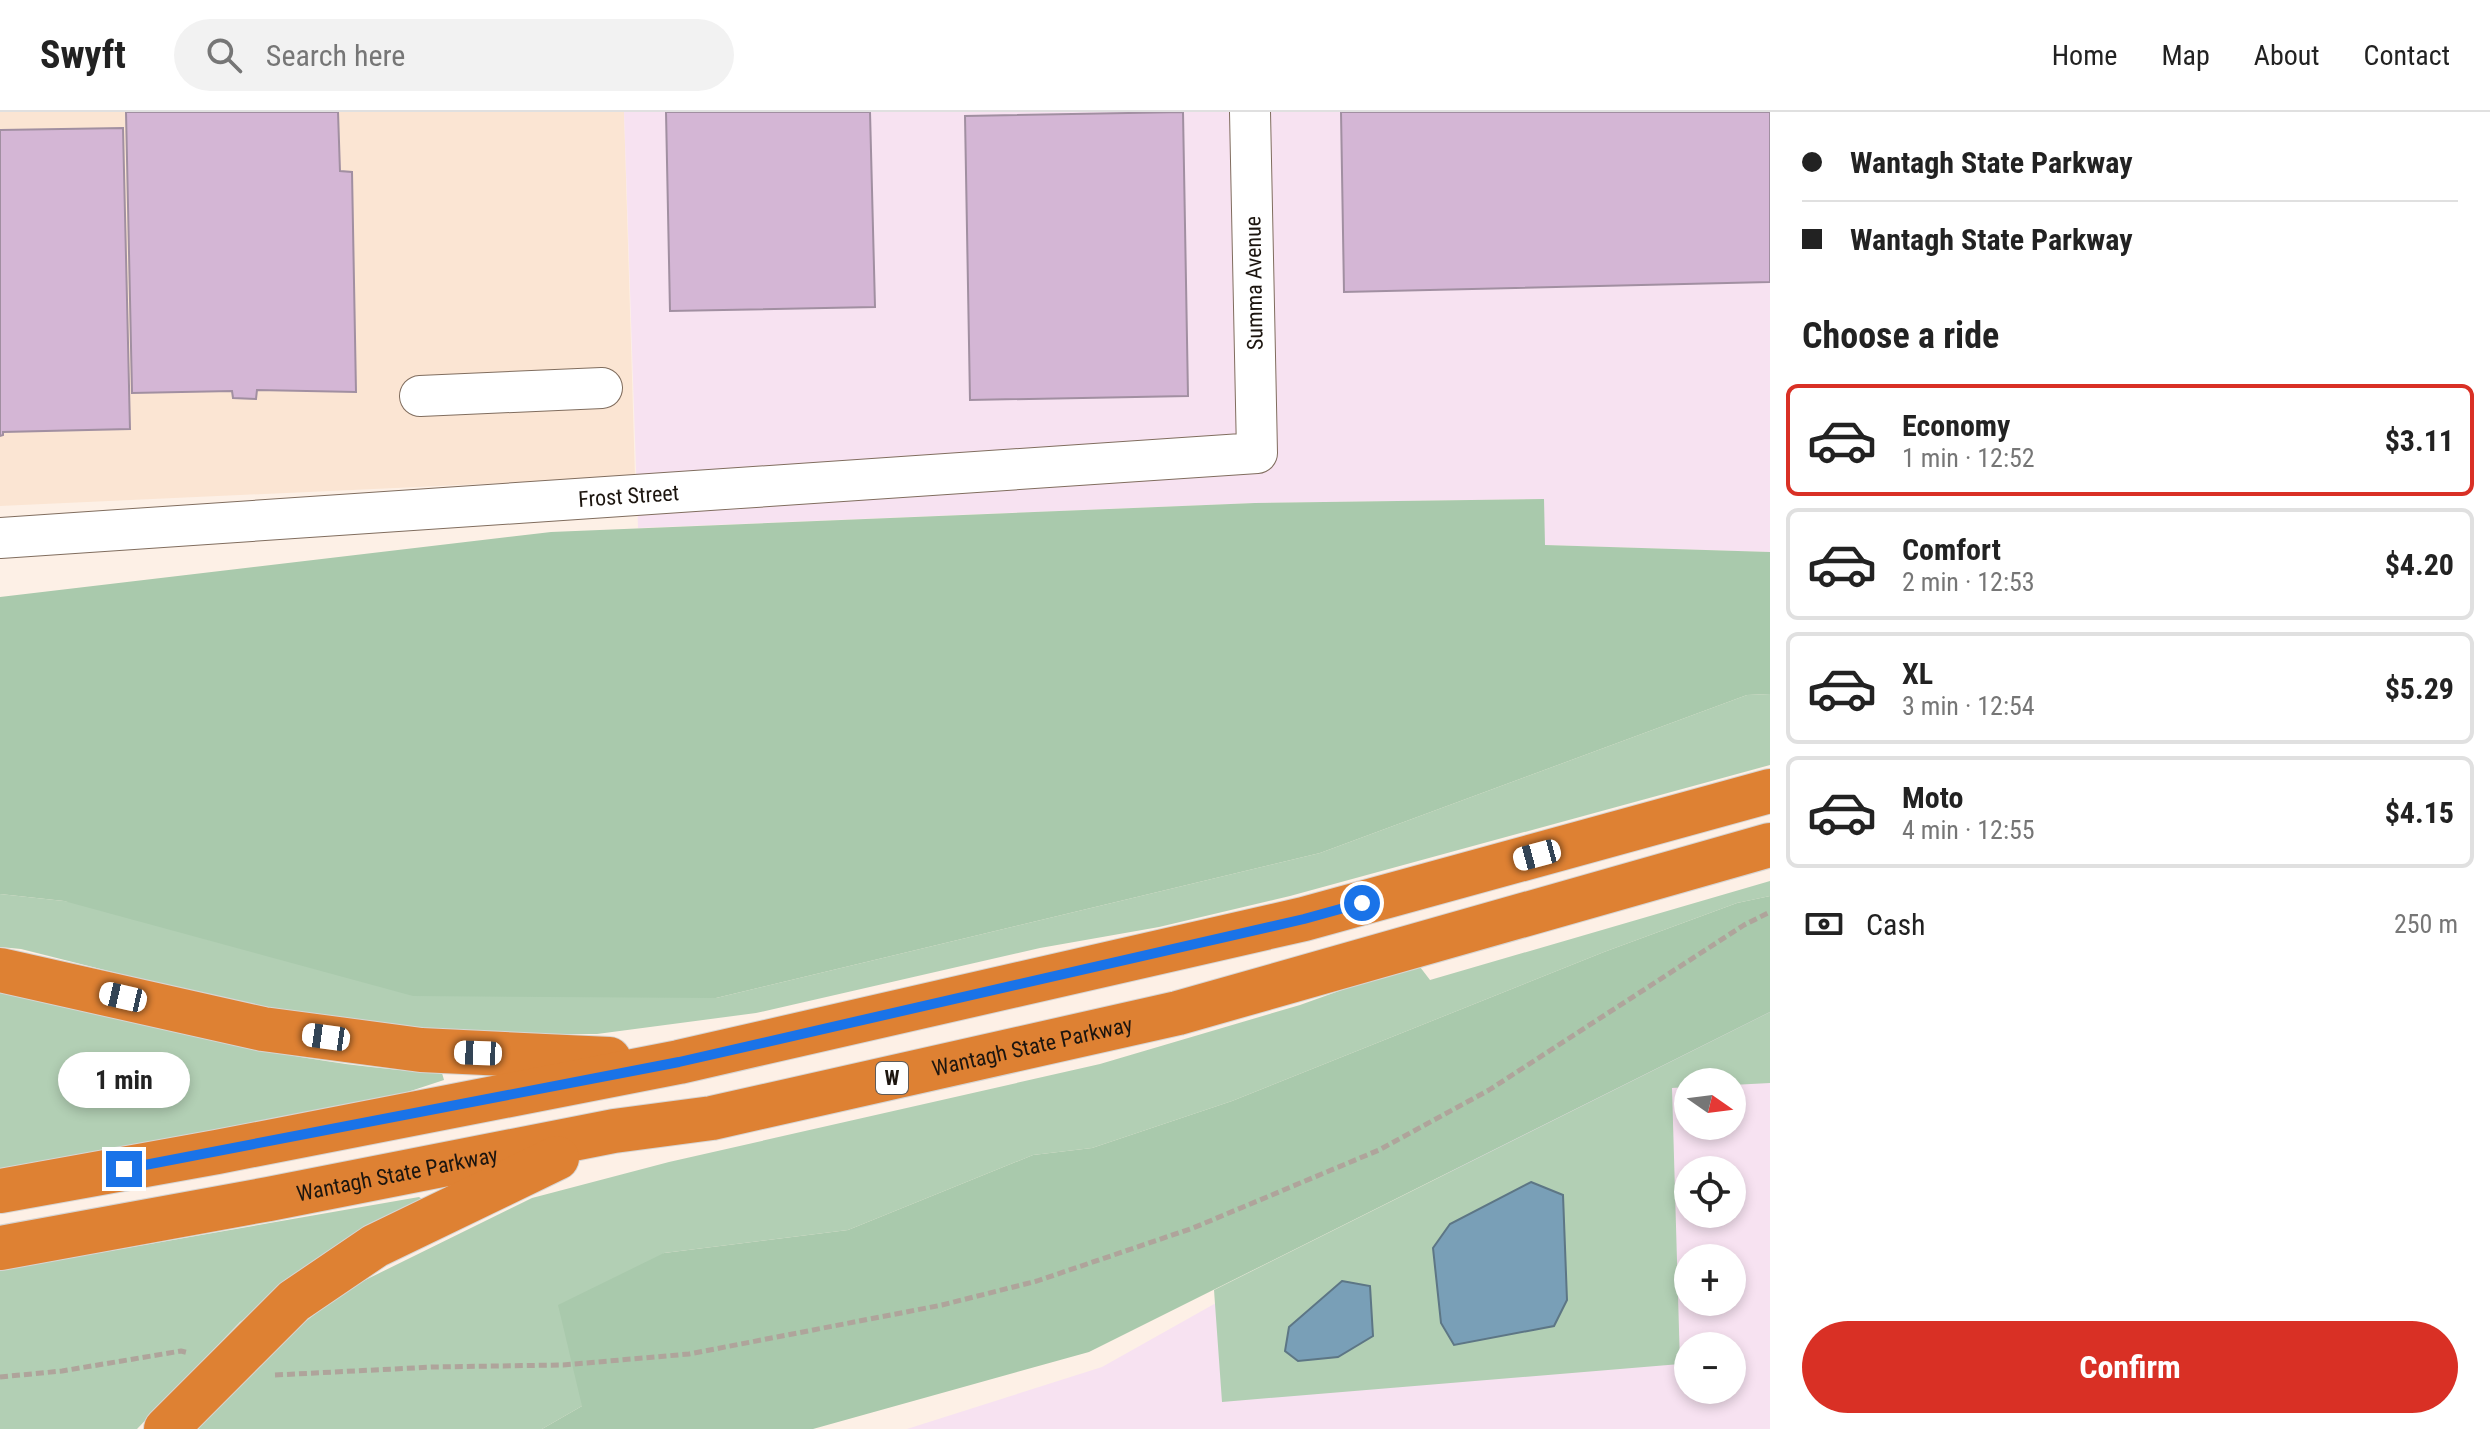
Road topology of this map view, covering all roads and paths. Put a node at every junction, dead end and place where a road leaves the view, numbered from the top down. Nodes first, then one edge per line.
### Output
1 (1250, 112) edge
2 (602, 388) dead end
3 (420, 396) dead end
4 (1257, 453) joint
5 (0, 538) edge
6 (1770, 791) edge
7 (1770, 845) edge
8 (1770, 912) edge
9 (0, 970) edge
10 (679, 1062) junction
11 (614, 1131) junction
12 (0, 1191) edge
13 (0, 1248) edge
14 (194, 1354) dead end
15 (269, 1375) dead end
16 (0, 1377) edge
17 (166, 1429) edge

1 - 4 street, Summa Avenue
2 - 3 street
4 - 5 street, Frost Street
6 - 10 highway
7 - 11 highway, Wantagh State Parkway / W
8 - 15 path
9 - 10 highway
10 - 12 highway
11 - 13 highway, Wantagh State Parkway / W
11 - 17 highway
14 - 16 path

